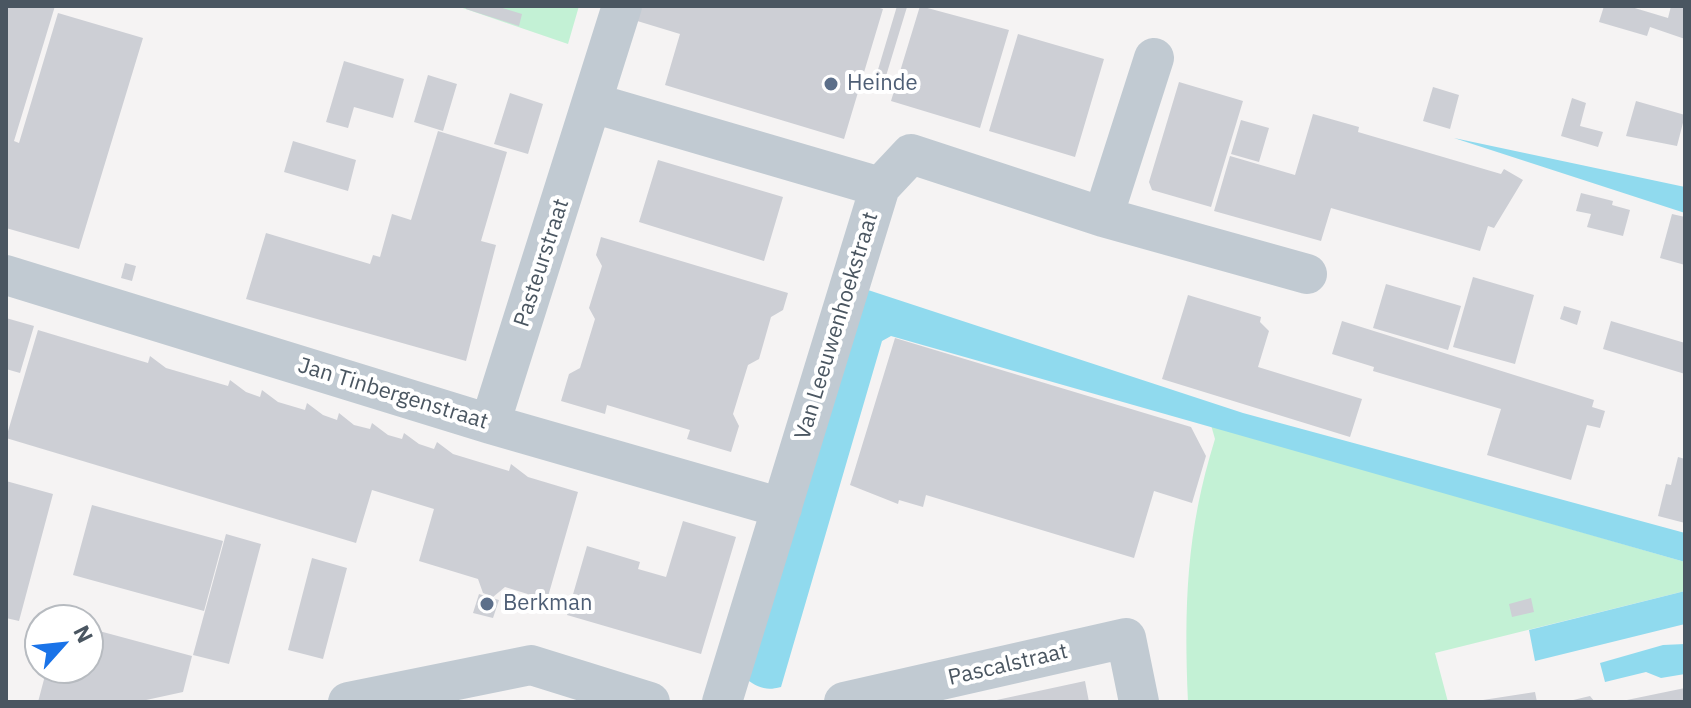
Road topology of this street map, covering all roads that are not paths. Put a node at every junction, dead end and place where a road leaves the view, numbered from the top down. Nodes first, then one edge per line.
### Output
1 (622, 6) edge
2 (1154, 58) dead end
3 (593, 103) junction
4 (880, 187) junction
5 (1103, 217) junction
6 (1307, 274) dead end
7 (6, 275) edge
8 (490, 424) junction
9 (782, 508) junction
10 (348, 702) edge
11 (650, 702) edge
12 (722, 702) edge
13 (844, 702) edge
14 (1139, 702) edge

1 - 3 street, Pasteurstraat
2 - 5 street
3 - 4 street
3 - 8 street, Pasteurstraat
4 - 5 street, Van Leeuwenhoekstraat
4 - 9 street, Van Leeuwenhoekstraat
5 - 6 street, Van Leeuwenhoekstraat
7 - 8 street, Jan Tinbergenstraat
8 - 9 street, Jan Tinbergenstraat
9 - 12 street, Van Leeuwenhoekstraat
10 - 11 street
13 - 14 street, Pascalstraat

